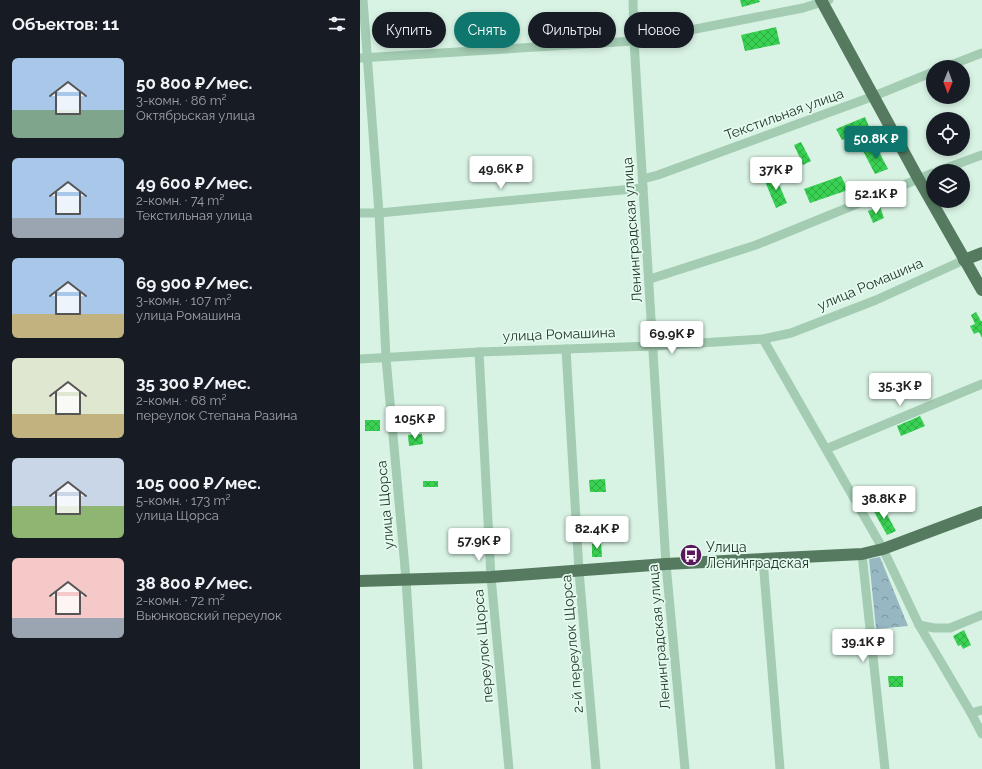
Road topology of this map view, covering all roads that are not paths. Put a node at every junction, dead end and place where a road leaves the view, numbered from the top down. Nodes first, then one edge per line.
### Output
1 (363, 0) edge
2 (633, 0) edge
3 (824, 1) edge
4 (633, 12) edge
5 (694, 29) edge
6 (624, 42) edge
7 (634, 48) edge
8 (982, 53) edge
9 (363, 58) edge
10 (964, 60) edge
11 (926, 75) edge
12 (874, 96) junction
13 (982, 155) edge
14 (957, 164) edge
15 (926, 175) edge
16 (918, 178) junction
17 (643, 183) junction
18 (379, 212) junction
19 (360, 213) edge
20 (982, 253) edge
21 (964, 260) junction
22 (650, 279) junction
23 (982, 290) edge
24 (763, 338) junction
25 (653, 346) junction
26 (566, 349) junction
27 (479, 352) junction
28 (386, 358) junction
29 (360, 359) edge
30 (982, 384) edge
31 (826, 449) junction
32 (982, 512) edge
33 (883, 549) junction
34 (862, 554) junction
35 (763, 560) junction
36 (666, 564) junction
37 (579, 571) junction
38 (491, 577) junction
39 (406, 579) junction
40 (360, 581) edge
41 (982, 615) edge
42 (919, 625) junction
43 (982, 710) edge
44 (971, 713) junction
45 (982, 734) edge
46 (418, 769) edge
47 (509, 769) edge
48 (596, 769) edge
49 (685, 769) edge
50 (780, 769) edge
51 (885, 769) edge

1 - 9 street, улица Щорса
2 - 4 street, Ленинградская улица
3 - 5 street
3 - 12 main road
6 - 9 street
7 - 17 street, Ленинградская улица
8 - 10 street
9 - 18 street, улица Щорса
11 - 12 street, Текстильная улица
12 - 16 main road
12 - 17 street, Текстильная улица
13 - 14 street
15 - 16 street
16 - 21 main road
16 - 22 street
17 - 18 street, Текстильная улица
17 - 22 street, Ленинградская улица
18 - 19 street, Текстильная улица
18 - 28 street, улица Щорса
20 - 21 main road, улица Ромашина
21 - 23 main road
21 - 24 street, улица Ромашина
22 - 25 street, Ленинградская улица
24 - 25 street, улица Ромашина
24 - 31 street
25 - 26 street, улица Ромашина
25 - 36 street, Ленинградская улица
26 - 27 street, улица Ромашина
26 - 37 street, 2-й переулок Щорса
27 - 28 street, улица Ромашина
27 - 38 street, переулок Щорса
28 - 29 street, улица Ромашина
28 - 39 street, улица Щорса
30 - 31 street
31 - 33 street
32 - 33 main road
33 - 34 main road
33 - 42 street
34 - 35 main road
34 - 51 street
35 - 36 main road
35 - 50 street
36 - 37 main road
36 - 49 street, Ленинградская улица
37 - 38 main road
37 - 48 street, 2-й переулок Щорса
38 - 39 main road
38 - 47 street, переулок Щорса
39 - 40 main road
39 - 46 street, улица Щорса
41 - 42 street
42 - 44 street
43 - 44 street
44 - 45 street

